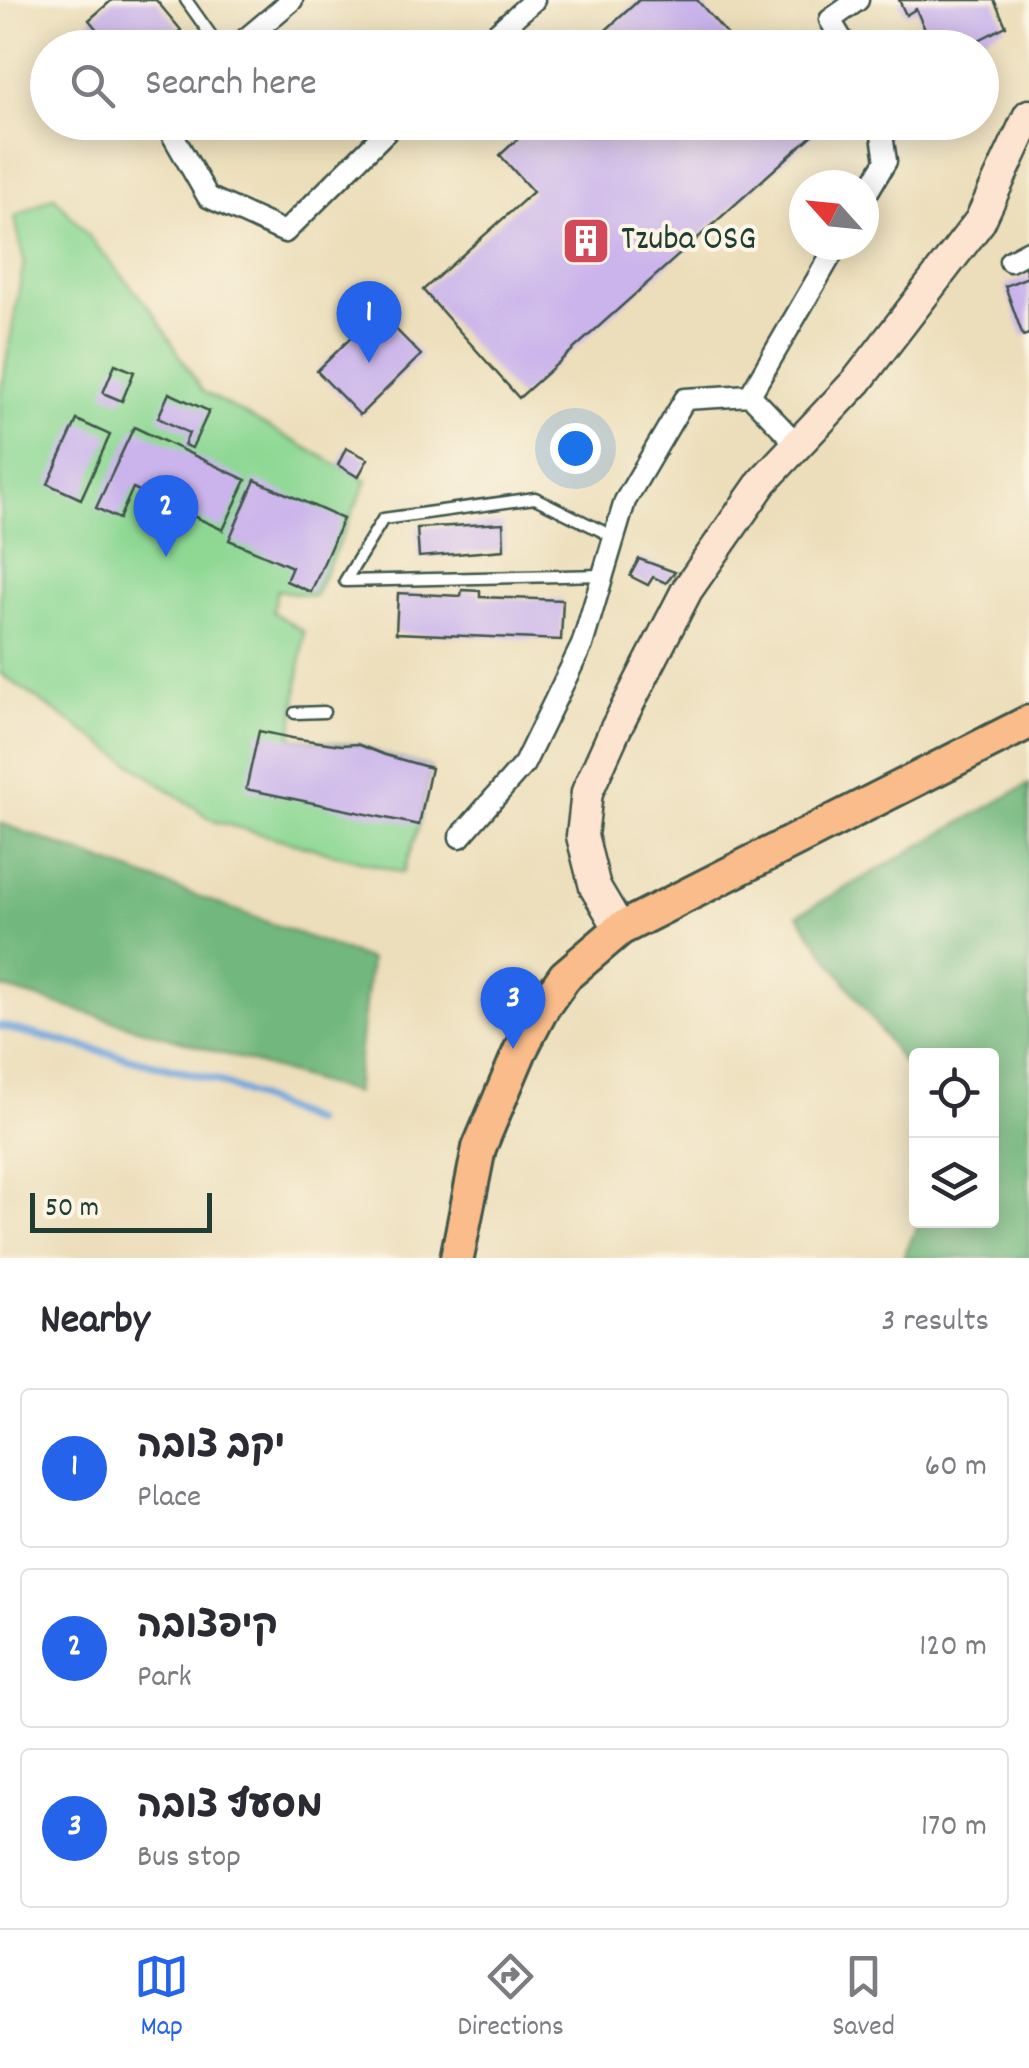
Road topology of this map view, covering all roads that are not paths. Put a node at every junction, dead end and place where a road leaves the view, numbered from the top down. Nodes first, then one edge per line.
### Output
1 (186, 0) edge
2 (292, 0) edge
3 (534, 0) edge
4 (858, 0) edge
5 (207, 30) edge
6 (256, 30) edge
7 (500, 30) edge
8 (836, 30) edge
9 (1029, 115) edge
10 (175, 140) edge
11 (378, 140) edge
12 (883, 140) edge
13 (879, 173) edge
14 (828, 260) edge
15 (750, 395) junction
16 (796, 443) junction
17 (614, 537) junction
18 (604, 575) junction
19 (295, 712) dead end
20 (324, 712) dead end
21 (1029, 722) edge
22 (460, 837) dead end
23 (620, 929) junction
24 (457, 1258) edge

1 - 5 lane
2 - 6 street
3 - 7 street
4 - 8 street
9 - 16 street
10 - 11 street
12 - 13 street
14 - 15 street
15 - 16 street
15 - 17 street
16 - 23 street
17 - 18 street
17 - 18 lane
18 - 22 street
19 - 20 lane
21 - 23 main road
23 - 24 main road

